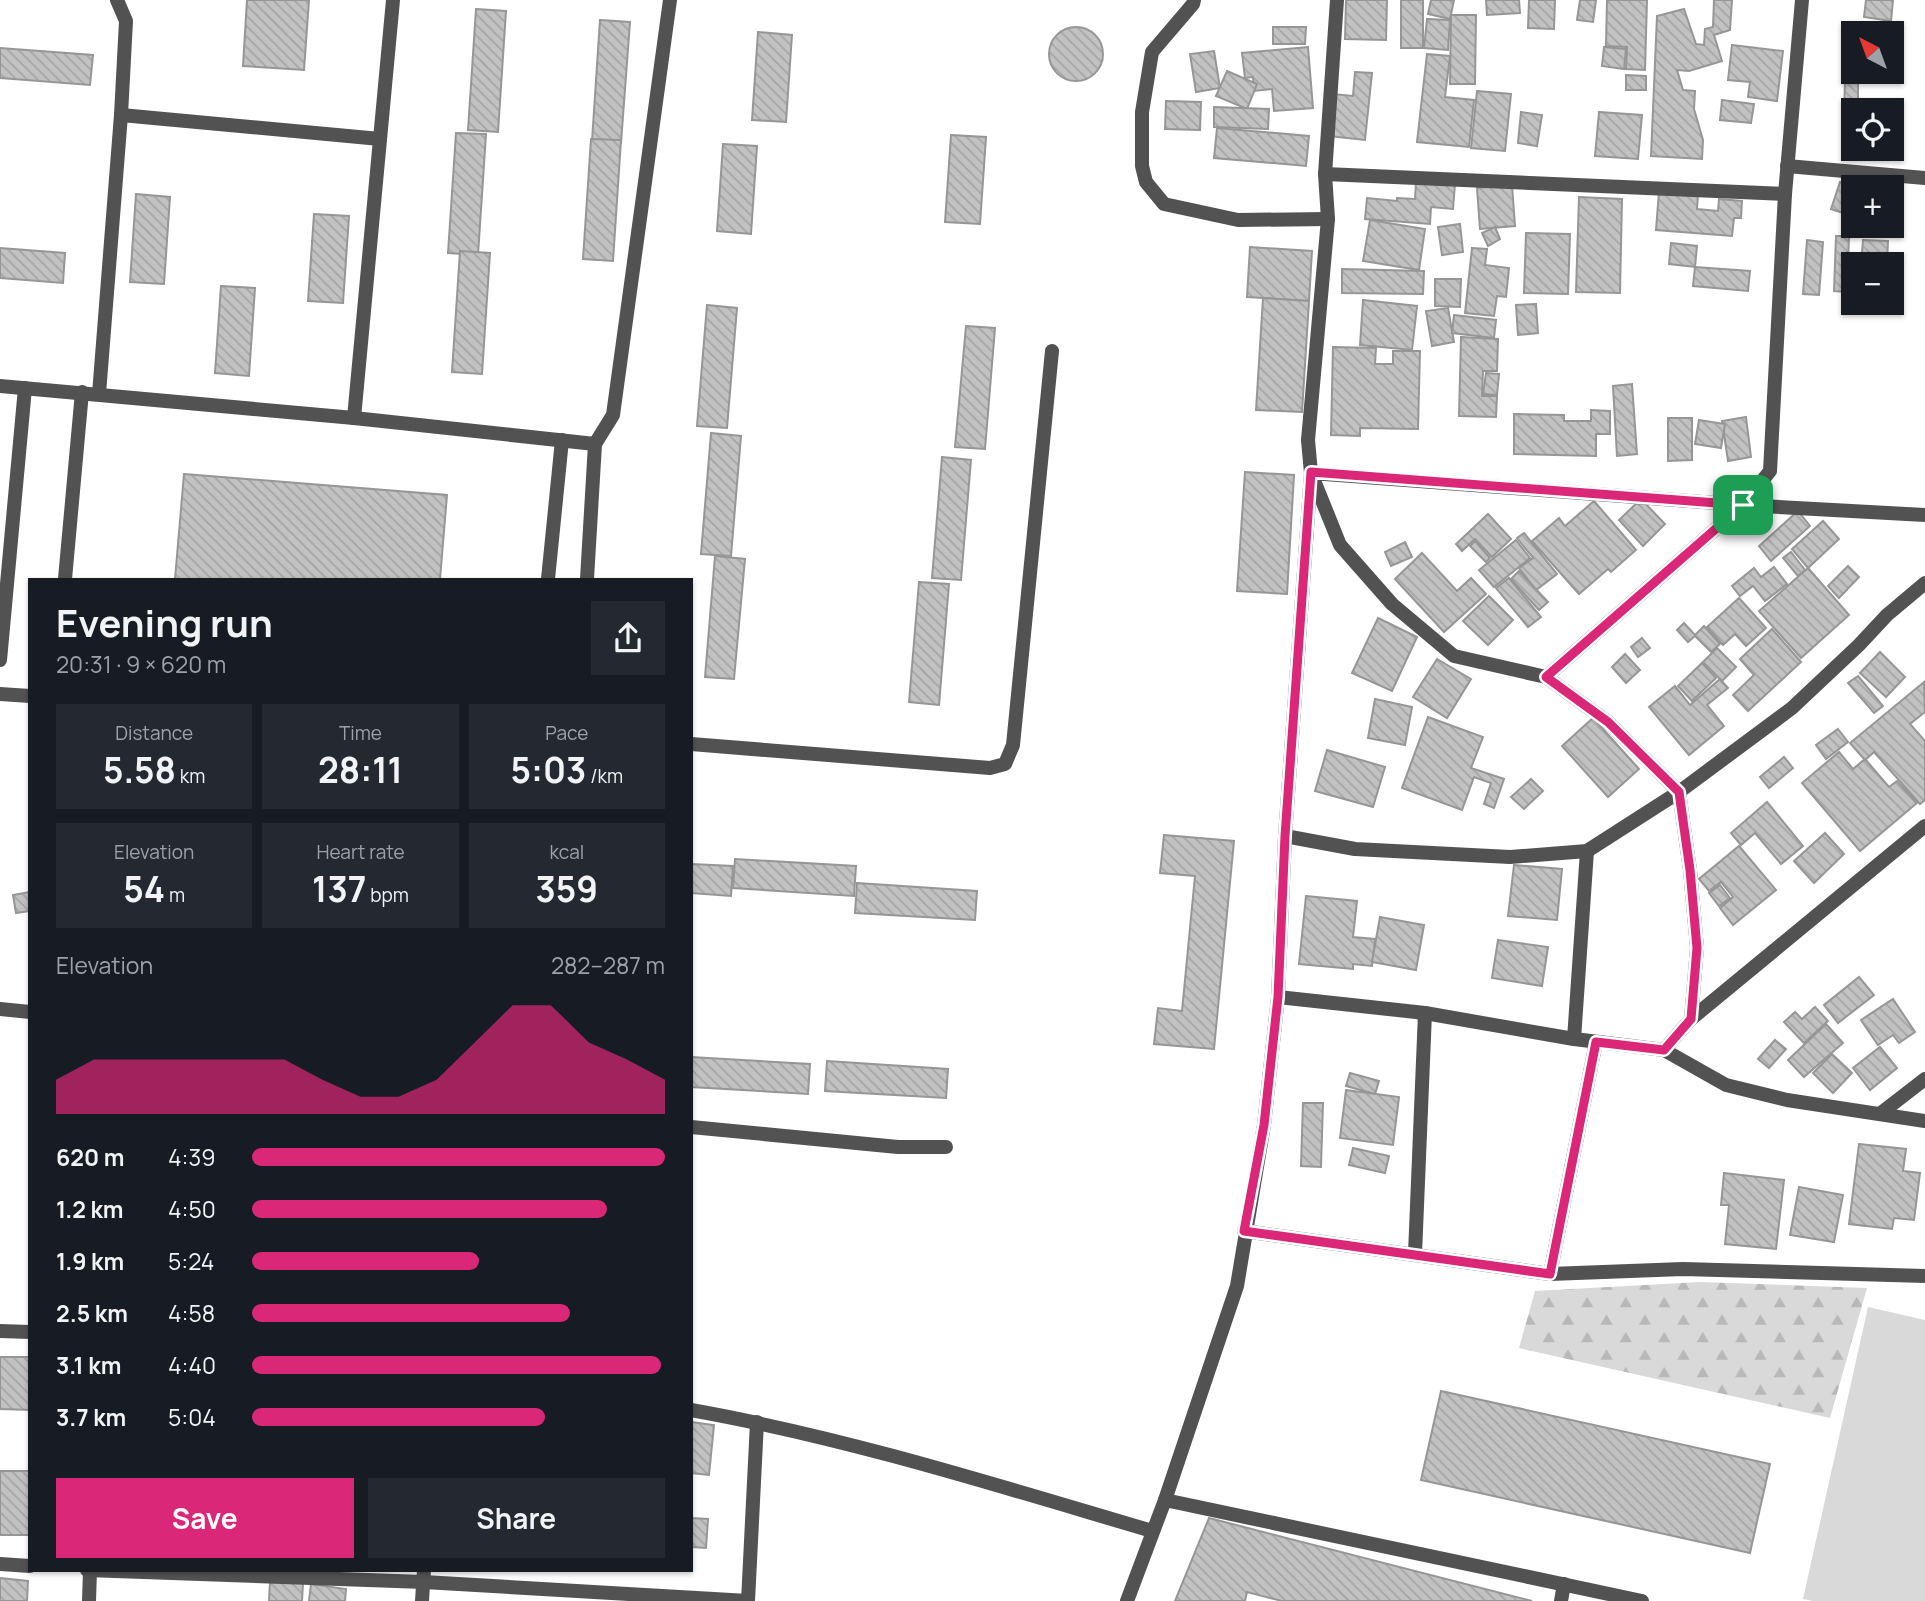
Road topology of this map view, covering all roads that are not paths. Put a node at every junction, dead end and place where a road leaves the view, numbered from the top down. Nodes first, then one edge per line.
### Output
1 (117, 0) edge
2 (393, 0) edge
3 (670, 0) edge
4 (1194, 0) edge
5 (1337, 0) edge
6 (1802, 0) edge
7 (121, 115) junction
8 (380, 139) junction
9 (1787, 166) junction
10 (1325, 174) junction
11 (1925, 178) edge
12 (1785, 194) junction
13 (1328, 219) junction
14 (1052, 351) dead end
15 (0, 386) edge
16 (25, 388) junction
17 (82, 393) junction
18 (99, 394) junction
19 (354, 418) junction
20 (562, 440) junction
21 (595, 444) junction
22 (1311, 472) junction
23 (1743, 505) junction
24 (1925, 515) edge
25 (65, 578) edge
26 (548, 578) edge
27 (587, 578) edge
28 (1925, 583) edge
29 (0, 660) edge
30 (1546, 677) junction
31 (0, 694) edge
32 (28, 696) edge
33 (693, 744) edge
34 (1679, 792) junction
35 (1925, 826) edge
36 (1285, 836) junction
37 (1587, 851) junction
38 (1278, 997) junction
39 (0, 1009) edge
40 (28, 1012) edge
41 (1425, 1013) junction
42 (1691, 1019) junction
43 (1574, 1038) junction
44 (1596, 1042) junction
45 (1664, 1050) junction
46 (1925, 1079) edge
47 (1881, 1113) junction
48 (1925, 1121) edge
49 (693, 1127) edge
50 (946, 1147) dead end
51 (1244, 1231) junction
52 (1415, 1254) junction
53 (1550, 1274) junction
54 (1925, 1276) edge
55 (0, 1331) edge
56 (28, 1332) edge
57 (693, 1410) edge
58 (757, 1422) junction
59 (1165, 1500) junction
60 (1152, 1531) junction
61 (0, 1564) edge
62 (28, 1566) edge
63 (89, 1572) edge
64 (201, 1572) edge
65 (424, 1576) edge
66 (1564, 1584) junction
67 (89, 1601) edge
68 (422, 1601) edge
69 (748, 1601) edge
70 (1127, 1601) edge
71 (1560, 1601) edge
72 (1643, 1601) edge

1 - 7 street
2 - 8 street
3 - 21 street
4 - 13 street
5 - 10 street
6 - 9 street
7 - 8 street
7 - 18 street
8 - 19 street
9 - 11 street
9 - 12 street
10 - 12 street
10 - 13 street
12 - 23 street
13 - 22 street
14 - 33 street
15 - 16 street
16 - 17 street
16 - 29 street
17 - 18 street
17 - 25 street
18 - 19 street
19 - 20 street
20 - 21 street
20 - 26 street
21 - 27 street
22 - 23 street
22 - 30 street
22 - 36 street
23 - 24 street
23 - 30 street
28 - 34 street
30 - 34 street
31 - 32 street
34 - 37 street
34 - 42 street
35 - 42 street
36 - 37 street
36 - 38 street
37 - 43 street
38 - 41 street
38 - 51 street
39 - 40 street
41 - 43 street
41 - 52 street
42 - 45 street
43 - 44 street
44 - 45 street
44 - 53 street
45 - 47 street
46 - 47 street
47 - 48 street
49 - 50 street
51 - 52 street
51 - 59 street
52 - 53 street
53 - 54 street
55 - 56 street
57 - 58 street
58 - 60 street
58 - 69 street
59 - 60 street
59 - 66 street
60 - 70 street
61 - 62 street
63 - 67 street
64 - 65 street
65 - 68 street
65 - 69 street
66 - 71 street
66 - 72 street

